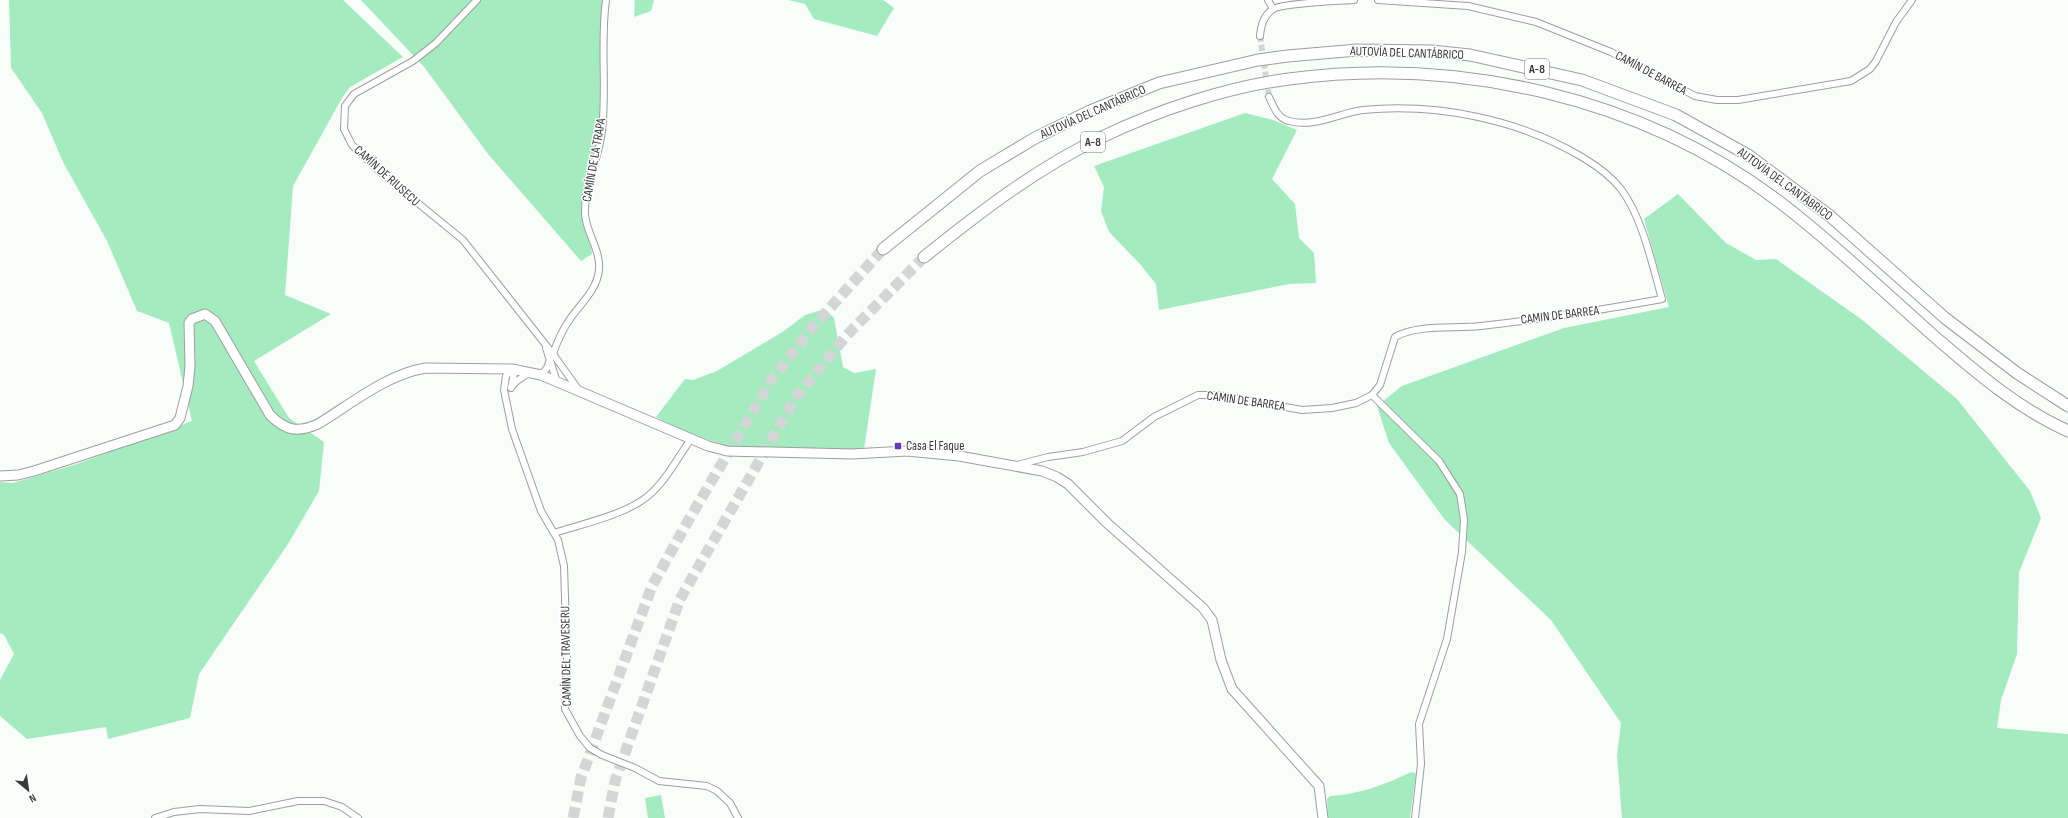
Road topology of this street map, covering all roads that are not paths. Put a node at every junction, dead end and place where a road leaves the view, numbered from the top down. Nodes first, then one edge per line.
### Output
1 (477, 0) edge
2 (606, 0) edge
3 (1268, 0) edge
4 (1354, 0) edge
5 (1378, 0) edge
6 (1912, 0) edge
7 (1273, 9) junction
8 (1260, 36) tunnel mouth
9 (1269, 97) tunnel mouth
10 (883, 249) tunnel mouth
11 (924, 257) tunnel mouth
12 (551, 357) junction
13 (560, 365) junction
14 (512, 369) junction
15 (531, 372) junction
16 (540, 375) junction
17 (557, 382) junction
18 (511, 388) junction
19 (580, 392) junction
20 (1372, 395) junction
21 (507, 396) junction
22 (2068, 406) edge
23 (2068, 430) edge
24 (691, 439) junction
25 (1015, 466) junction
26 (0, 476) edge
27 (554, 533) junction
28 (155, 818) edge
29 (358, 818) edge
30 (738, 818) edge
31 (1323, 818) edge
32 (1415, 818) edge

1 - 12 street, CAMÍN DE RIUSECU
2 - 12 street, CAMÍN DE LA TRAPA
3 - 7 street
4 - 7 street
5 - 6 street, CAMÍN DE BARREA
7 - 8 street
9 - 20 street, CAMIN DE BARREA
10 - 22 highway, AUTOVÍA DEL CANTÁBRICO / A-8
11 - 23 highway, AUTOVÍA DEL CANTÁBRICO / A-8
12 - 13 street, CAMÍN DE RIUSECU
12 - 16 street
12 - 17 street, CAMÍN DE RIUSECU
13 - 17 street
13 - 19 street, CAMÍN DE RIUSECU
14 - 15 street
14 - 18 street
14 - 21 street, CAMÍN DEL TRAVESERU
14 - 26 street
15 - 16 street
15 - 18 street
16 - 17 street
17 - 19 street
18 - 21 street
19 - 24 street
20 - 25 street, CAMIN DE BARREA
20 - 32 street
21 - 27 street, CAMÍN DEL TRAVESERU
24 - 25 street
24 - 27 street
25 - 31 street
27 - 30 street, CAMÍN DEL TRAVESERU
28 - 29 street

